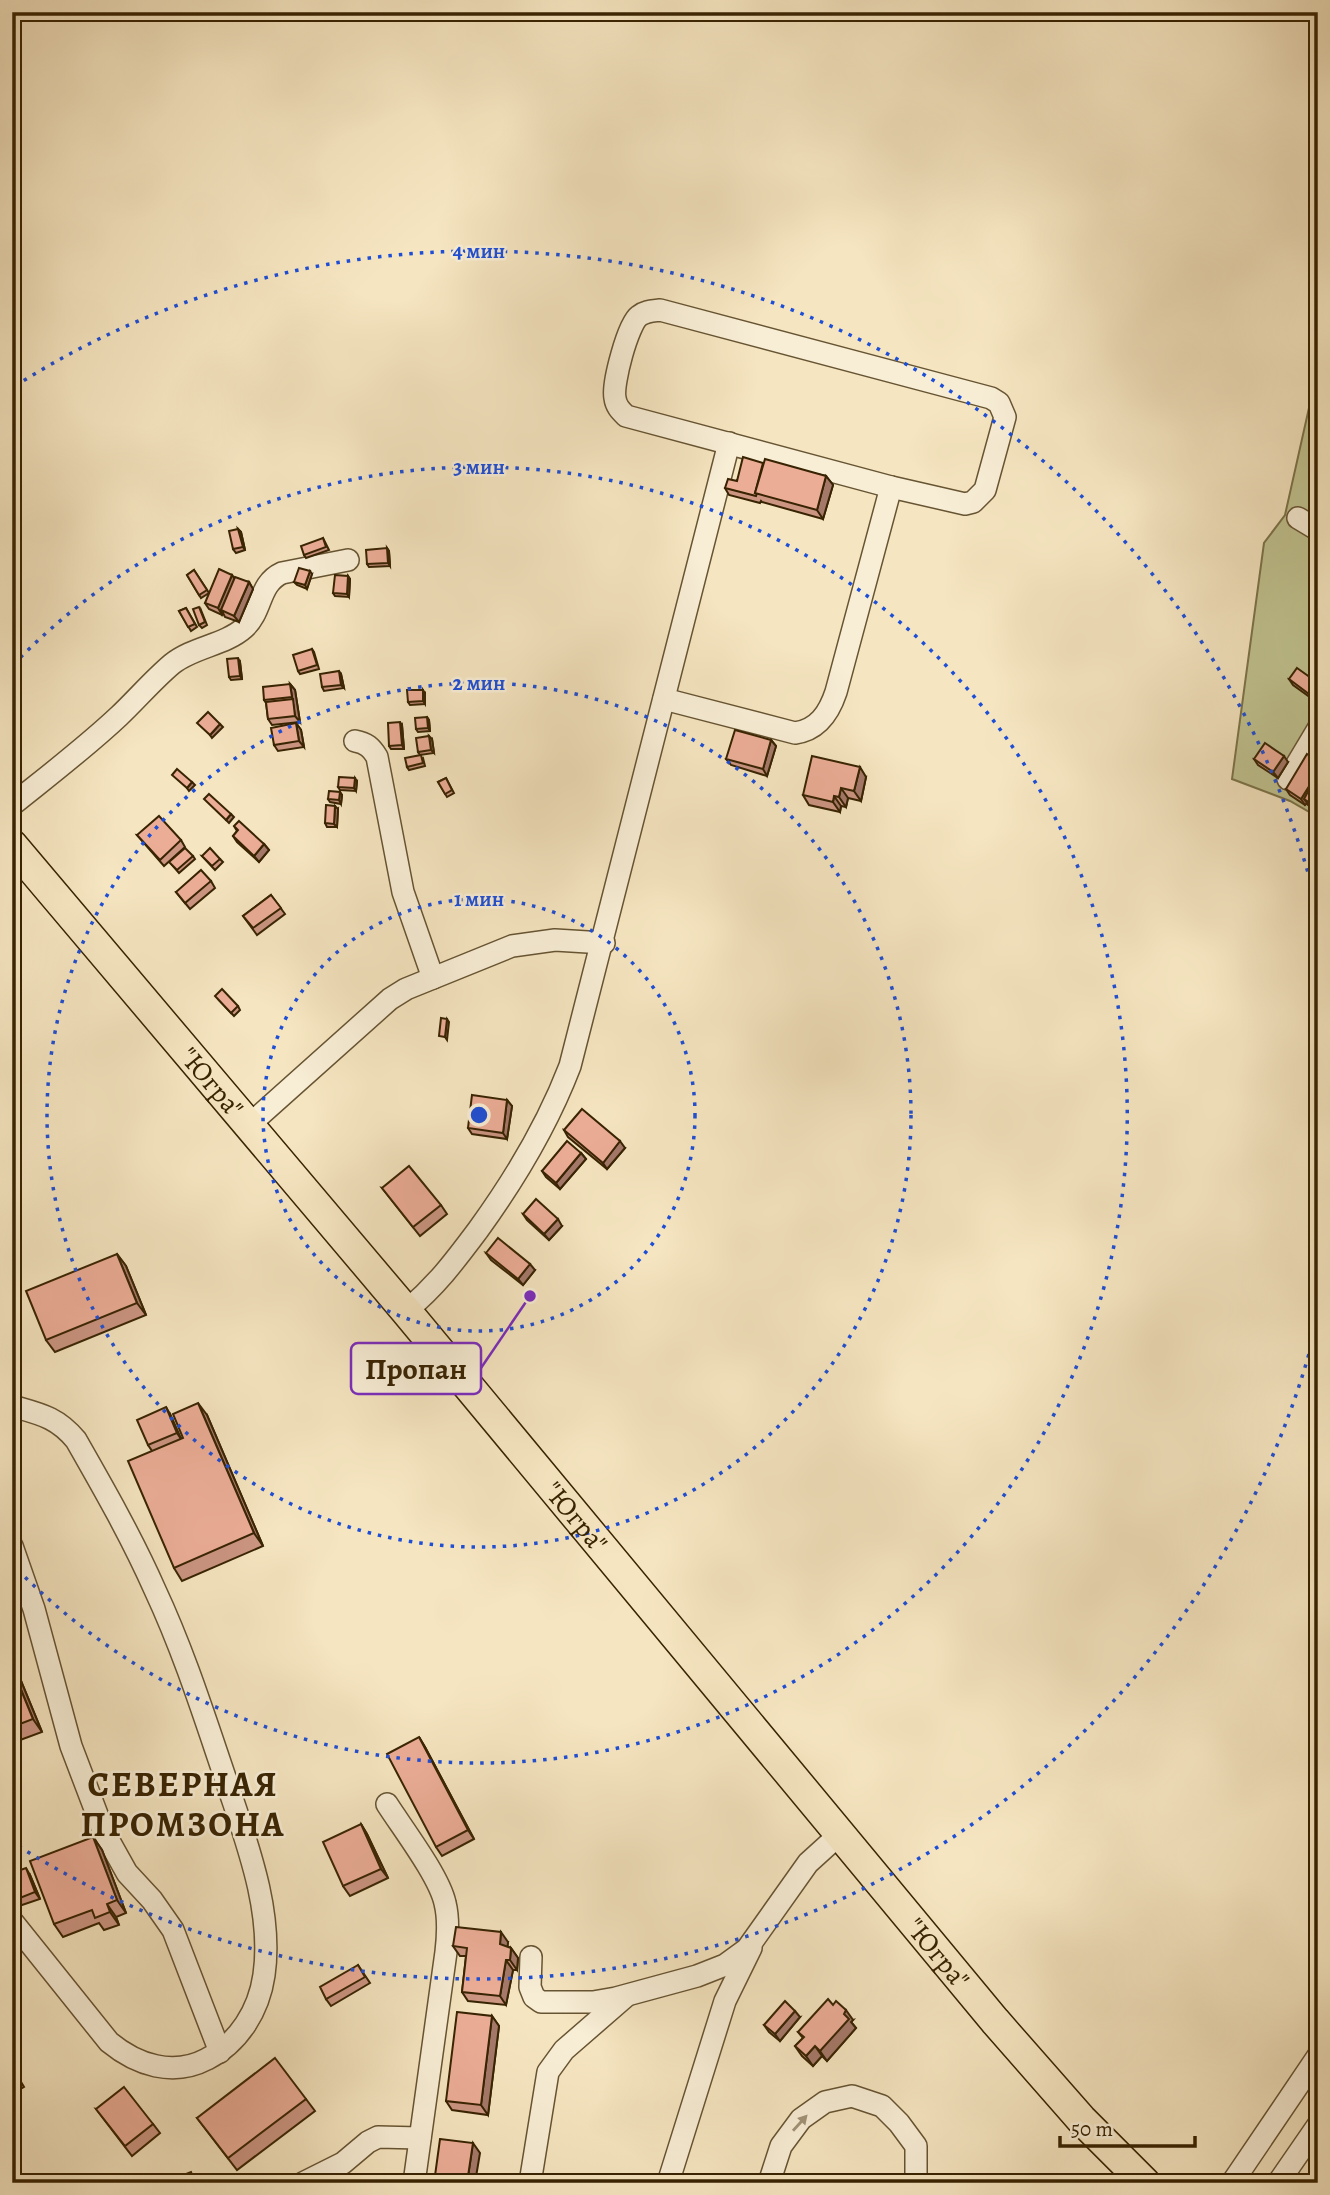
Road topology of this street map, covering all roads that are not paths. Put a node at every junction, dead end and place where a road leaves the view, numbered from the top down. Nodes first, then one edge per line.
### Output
1 (729, 443) junction
2 (891, 487) junction
3 (1298, 518) dead end
4 (1318, 530) edge
5 (348, 561) dead end
6 (664, 699) junction
7 (1318, 729) edge
8 (355, 741) dead end
9 (1288, 779) edge
10 (12, 805) edge
11 (12, 845) edge
12 (604, 943) junction
13 (433, 978) junction
14 (249, 1125) junction
15 (406, 1311) junction
16 (12, 1406) edge
17 (12, 1546) edge
18 (387, 1804) dead end
19 (840, 1834) junction
20 (12, 1921) edge
21 (758, 1935) junction
22 (531, 1958) dead end
23 (627, 1995) junction
24 (220, 2052) junction
25 (1318, 2056) edge
26 (1318, 2125) edge
27 (420, 2138) junction
28 (303, 2183) edge
29 (414, 2183) edge
30 (530, 2183) edge
31 (668, 2183) edge
32 (769, 2183) edge
33 (916, 2183) edge
34 (1145, 2183) edge
35 (1232, 2183) edge
36 (1278, 2183) edge

1 - 2 street
1 - 2 street
1 - 6 street
2 - 6 street
3 - 4 street
5 - 10 street
6 - 12 street
7 - 9 street
8 - 13 street
11 - 14 highway, "Югра"
12 - 13 street
12 - 15 street
13 - 14 street
14 - 15 highway, "Югра"
15 - 19 highway, "Югра"
16 - 24 street
17 - 24 street
18 - 27 street
19 - 21 street
19 - 34 highway, "Югра"
20 - 24 street
21 - 23 street
21 - 31 street
22 - 23 street
23 - 30 street
25 - 35 street
26 - 36 street
27 - 28 street
27 - 29 street
32 -> 33 street

